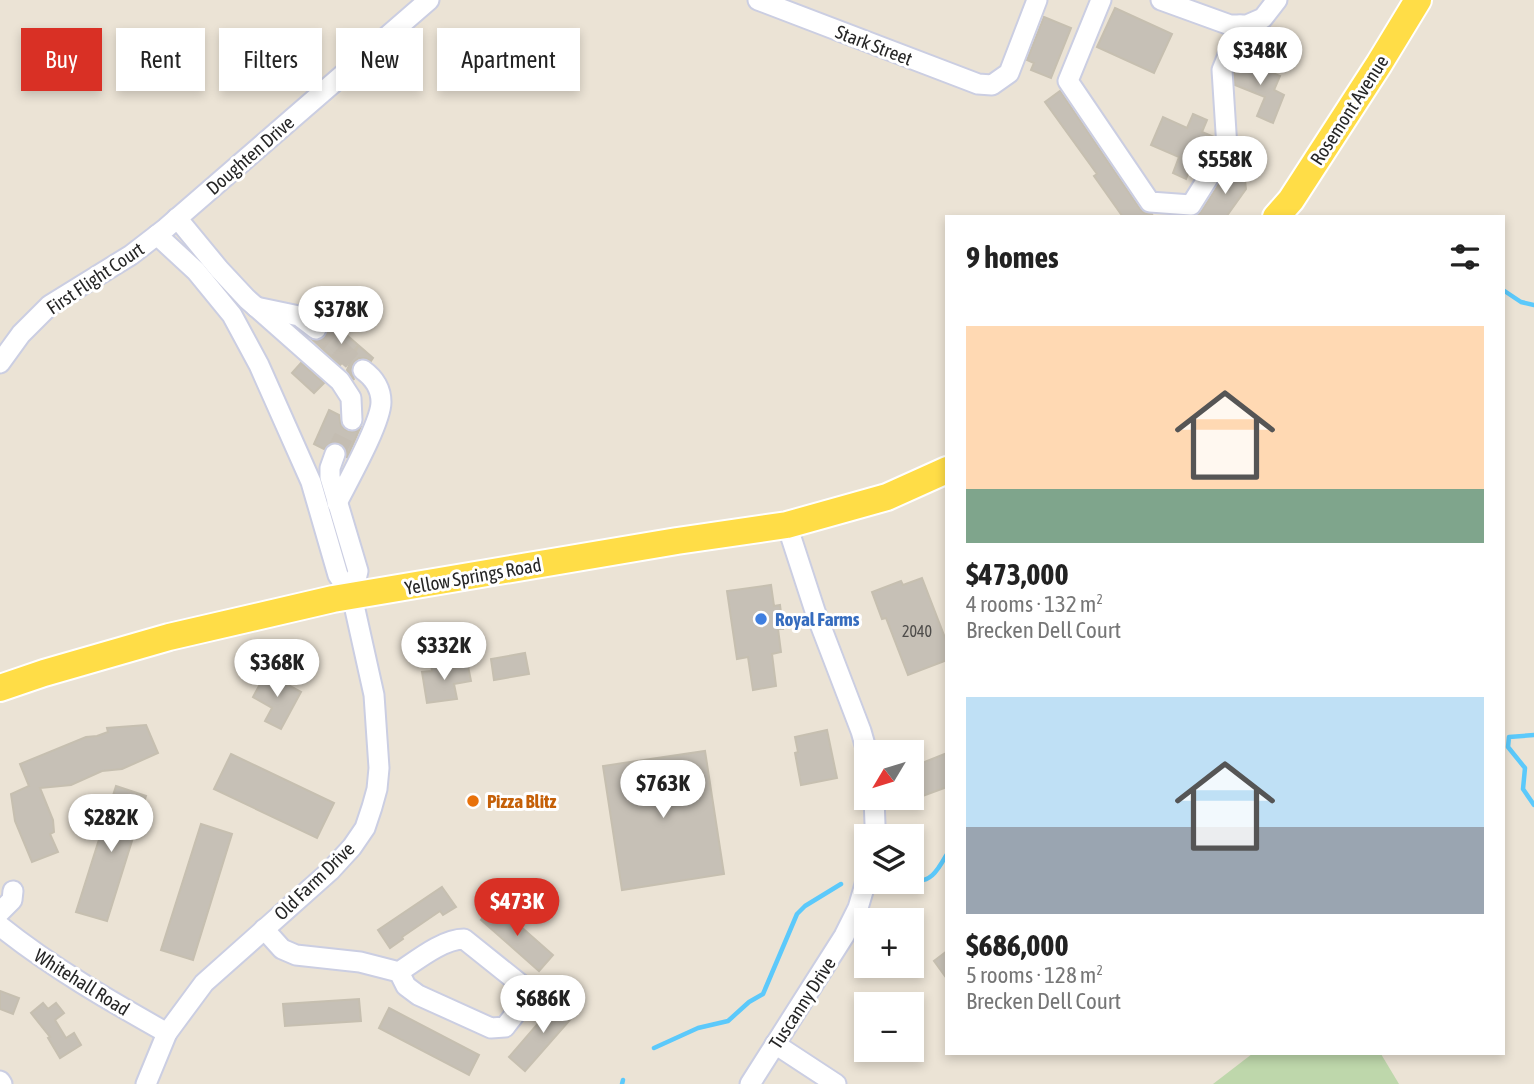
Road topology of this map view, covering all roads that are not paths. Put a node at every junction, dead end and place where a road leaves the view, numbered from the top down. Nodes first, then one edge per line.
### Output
1 (429, 0) edge
2 (758, 0) edge
3 (1037, 0) edge
4 (1101, 0) edge
5 (1161, 0) edge
6 (1277, 0) edge
7 (1418, 0) edge
8 (1240, 25) junction
9 (1278, 215) edge
10 (167, 227) junction
11 (255, 307) junction
12 (316, 329) tunnel mouth
13 (0, 363) edge
14 (363, 370) tunnel mouth
15 (352, 420) tunnel mouth
16 (335, 454) tunnel mouth
17 (945, 471) edge
18 (338, 503) junction
19 (787, 525) junction
20 (352, 596) junction
21 (0, 688) edge
22 (864, 740) edge
23 (11, 891) edge
24 (862, 894) edge
25 (0, 912) edge
26 (0, 926) edge
27 (264, 929) junction
28 (399, 972) junction
29 (167, 1033) junction
30 (775, 1044) junction
31 (146, 1084) edge
32 (750, 1084) edge
33 (836, 1084) edge

1 - 10 street, Doughten Drive
2 - 3 street, Stark Street
4 - 8 street
5 - 8 street
6 - 8 street
7 - 9 main road, Rosemont Avenue
10 - 11 street
10 - 13 street, First Flight Court
10 - 20 street
11 - 12 street
11 - 15 street
14 - 18 street
16 - 18 street
17 - 19 main road, Yellow Springs Road
18 - 20 street
19 - 20 main road, Yellow Springs Road
19 - 22 street
20 - 21 main road, Yellow Springs Road
20 - 27 street, Old Farm Drive
23 - 25 street
24 - 30 street, Tuscanny Drive
26 - 29 street, Whitehall Road
27 - 28 street
27 - 29 street, Old Farm Drive
28 - 28 street
29 - 31 street, Old Farm Drive
30 - 32 street, Tuscanny Drive
30 - 33 street

